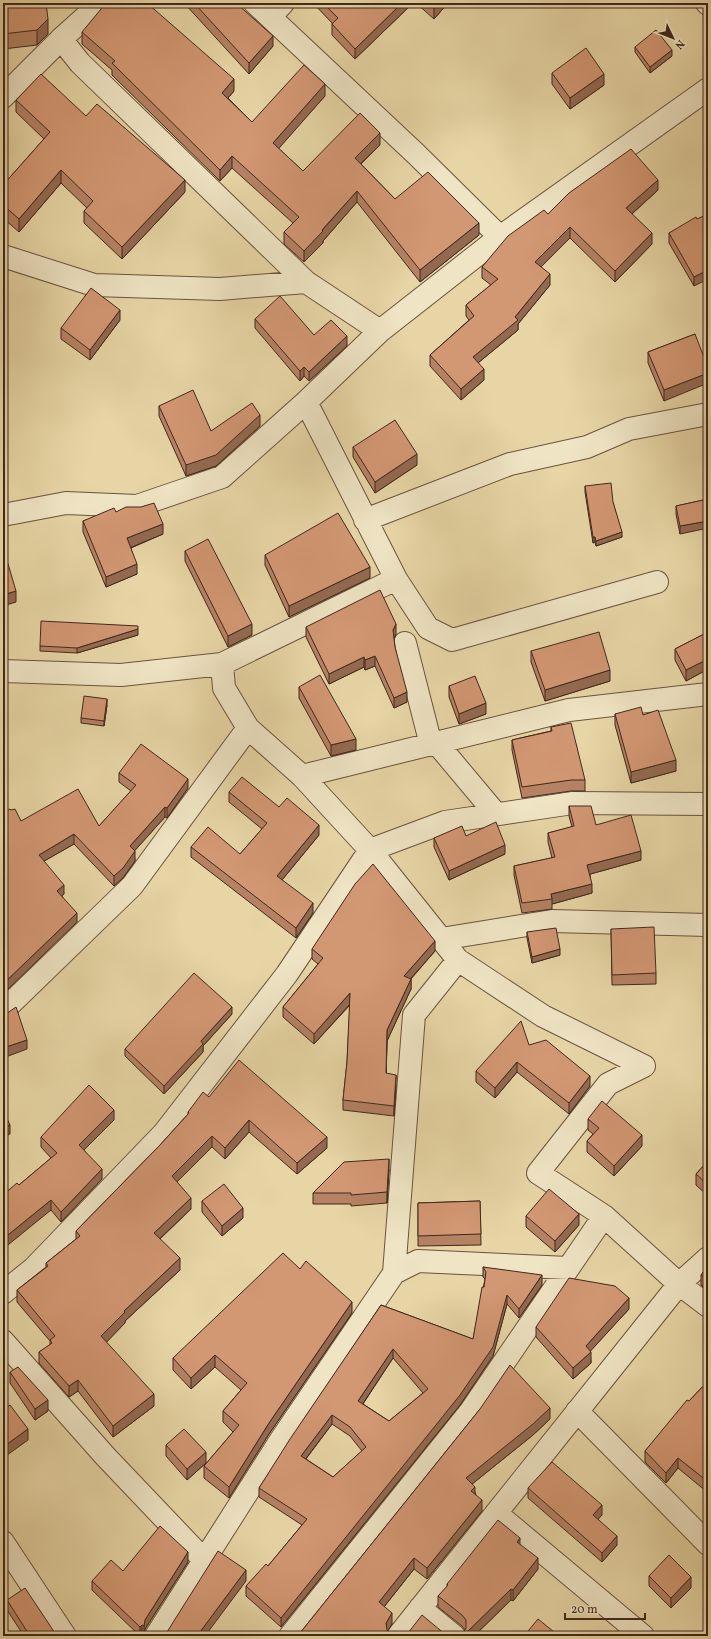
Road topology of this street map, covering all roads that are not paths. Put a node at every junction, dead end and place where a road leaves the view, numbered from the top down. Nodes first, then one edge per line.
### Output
1 (101, 3) edge
2 (269, 8) edge
3 (62, 39) junction
4 (708, 89) edge
5 (3, 97) edge
6 (500, 237) junction
7 (3, 256) edge
8 (306, 282) junction
9 (380, 331) junction
10 (306, 402) junction
11 (708, 414) edge
12 (3, 515) edge
13 (365, 520) junction
14 (396, 579) junction
15 (656, 582) dead end
16 (405, 643) dead end
17 (222, 664) junction
18 (3, 671) edge
19 (708, 694) edge
20 (248, 728) junction
21 (436, 743) junction
22 (302, 776) junction
23 (708, 804) edge
24 (496, 814) junction
25 (370, 850) junction
26 (708, 925) edge
27 (441, 939) junction
28 (458, 960) junction
29 (3, 1011) edge
30 (604, 1216) junction
31 (708, 1258) edge
32 (568, 1268) junction
33 (394, 1273) junction
34 (680, 1284) junction
35 (3, 1293) edge
36 (708, 1306) edge
37 (3, 1341) edge
38 (577, 1412) junction
39 (496, 1513) junction
40 (3, 1542) edge
41 (708, 1544) edge
42 (204, 1560) junction
43 (420, 1608) junction
44 (65, 1636) edge
45 (156, 1636) edge
46 (290, 1636) edge
47 (398, 1636) edge
48 (454, 1636) edge
49 (643, 1636) edge

1 - 3 street
2 - 6 street
3 - 5 street
3 - 8 street
4 - 6 street
6 - 9 street
7 - 8 street
8 - 9 street
9 - 10 street
10 - 12 street
10 - 13 street
11 - 13 street
13 - 14 street
14 - 15 street
14 - 17 street
16 - 21 street
17 - 18 street
17 - 20 street
19 - 21 street
20 - 22 street
20 - 29 street
21 - 22 street
21 - 24 street
22 - 25 street
23 - 24 street
24 - 25 street
25 - 27 street
25 - 35 street
26 - 27 street
27 - 28 street
28 - 30 street
28 - 33 street
30 - 32 street
30 - 34 street
31 - 34 street
32 - 33 street
32 - 46 street
33 - 42 street
34 - 36 street
34 - 38 street
37 - 42 street
38 - 39 street
38 - 41 street
39 - 43 street
39 - 49 street
40 - 44 street
42 - 45 street
43 - 47 street
43 - 48 street

